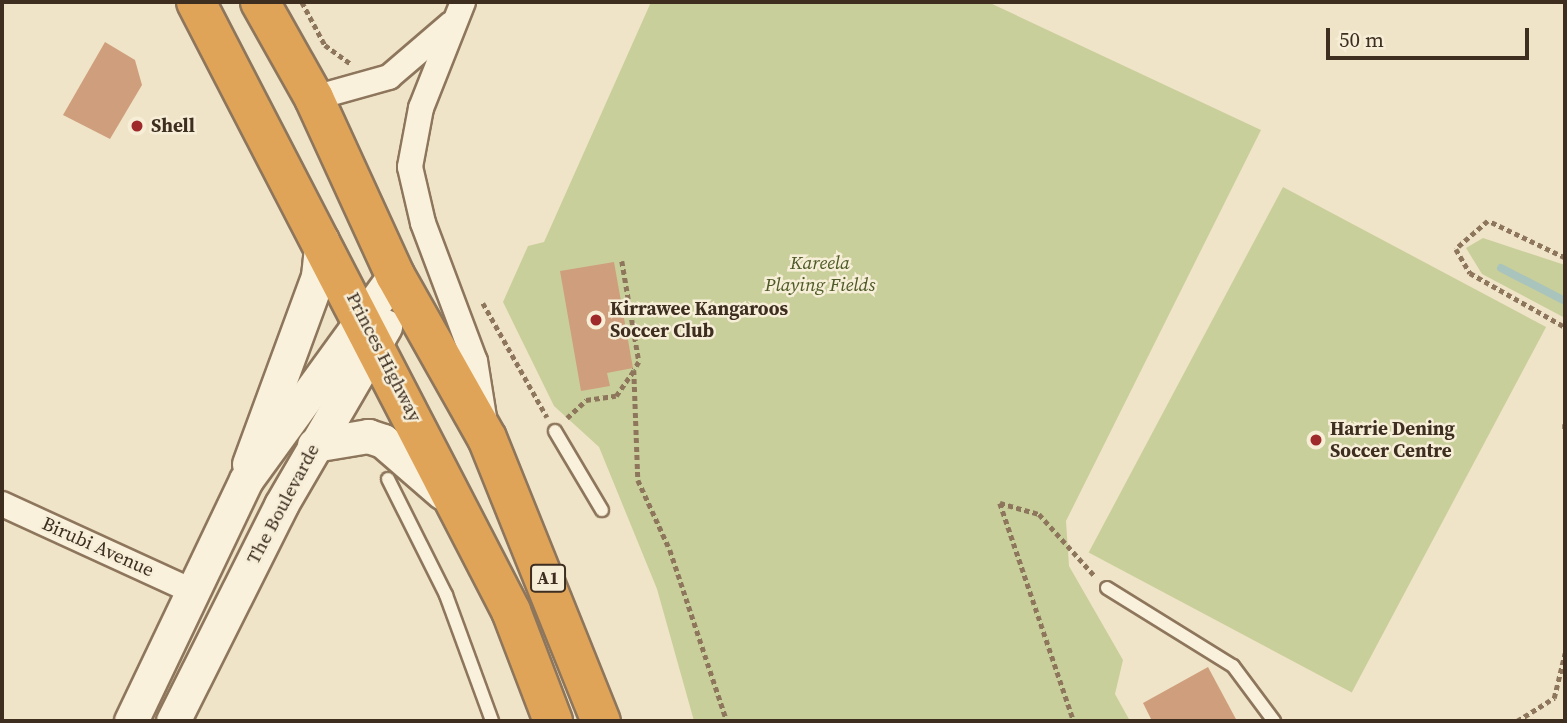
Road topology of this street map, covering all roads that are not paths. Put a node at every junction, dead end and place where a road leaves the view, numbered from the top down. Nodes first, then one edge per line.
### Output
1 (196, 2) edge
2 (260, 2) edge
3 (459, 11) edge
4 (314, 99) junction
5 (322, 240) junction
6 (401, 284) junction
7 (370, 329) junction
8 (555, 431) road end
9 (487, 438) junction
10 (314, 445) junction
11 (388, 479) dead end
12 (246, 480) junction
13 (2, 504) edge
14 (601, 510) dead end
15 (464, 515) junction
16 (1107, 588) road end
17 (194, 592) junction
18 (131, 721) edge
19 (173, 721) edge
20 (492, 721) edge
21 (553, 721) edge
22 (601, 721) edge
23 (1274, 721) edge

1 - 5 highway, Princes Highway / A1
2 - 4 highway, A1
3 - 4 street
3 - 9 street
4 - 6 highway, A1
5 - 7 highway, Princes Highway / A1
5 - 12 main road, The Boulevarde
6 - 7 main road, The Boulevarde
6 - 9 highway, A1
7 - 10 main road, The Boulevarde
7 - 12 main road, The Boulevarde
7 - 15 highway, Princes Highway / A1
8 - 14 lane
9 - 22 highway, A1
10 - 15 main road
10 - 19 main road, The Boulevarde
11 - 20 lane
12 - 17 main road, The Boulevarde
13 - 17 street, Birubi Avenue
15 - 21 highway, Princes Highway / A1
16 - 23 lane
17 - 18 main road, The Boulevarde

